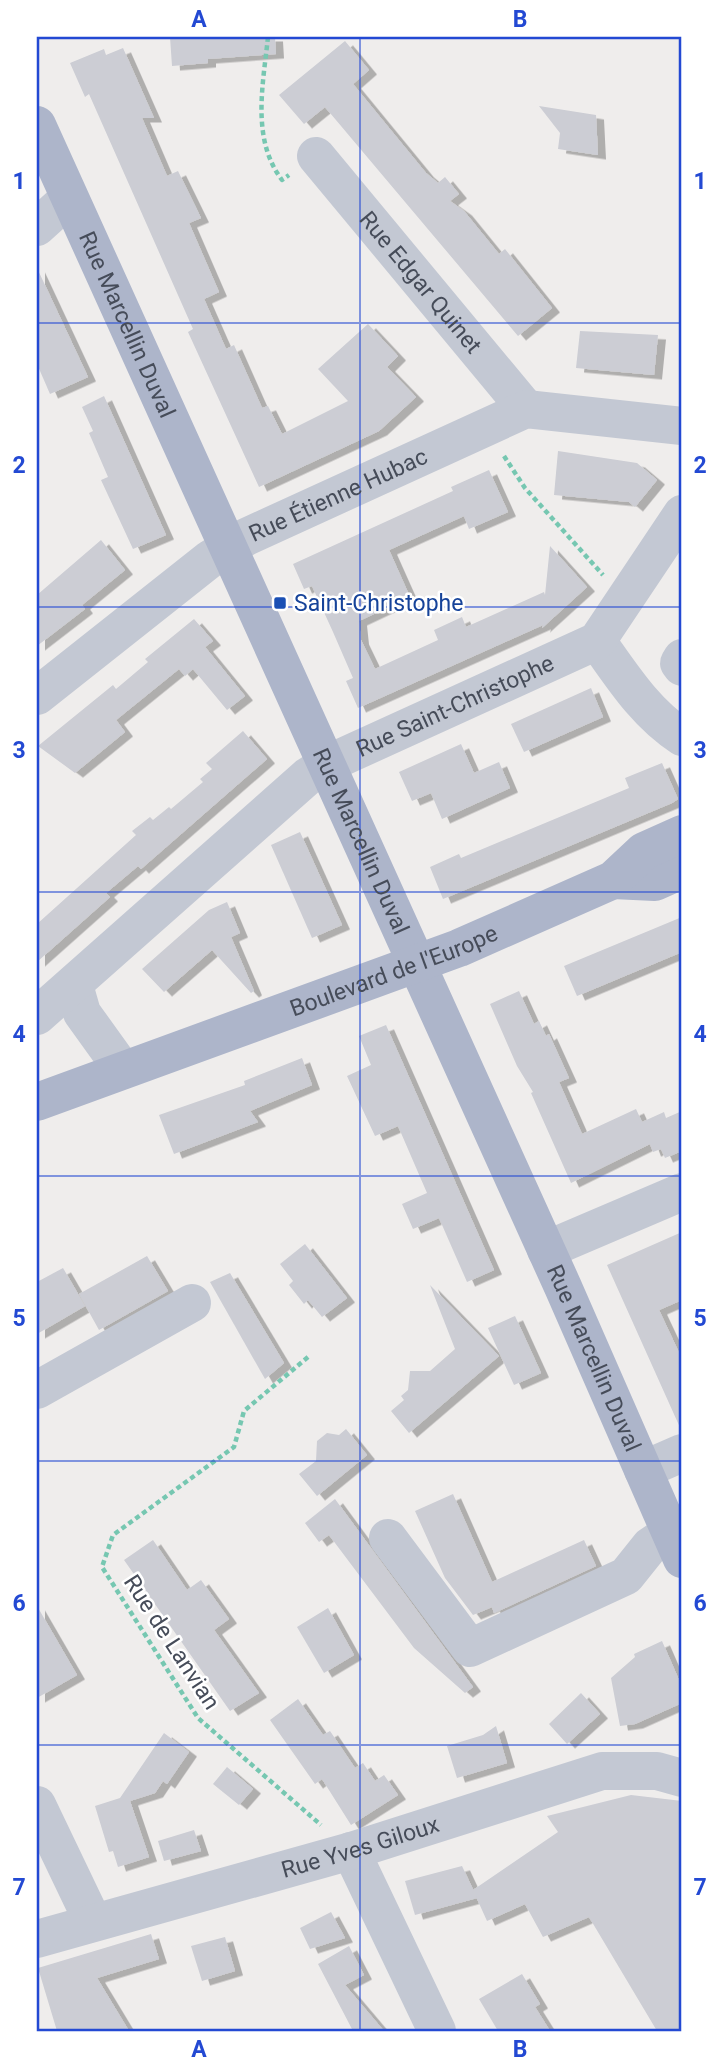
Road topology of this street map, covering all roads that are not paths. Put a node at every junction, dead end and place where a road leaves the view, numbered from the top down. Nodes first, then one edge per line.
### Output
1 (37, 125) edge
2 (316, 156) road end
3 (69, 198) junction
4 (37, 227) edge
5 (526, 409) junction
6 (682, 426) edge
7 (682, 514) edge
8 (229, 548) junction
9 (597, 641) junction
10 (682, 658) edge
11 (682, 667) edge
12 (37, 696) edge
13 (682, 737) edge
14 (327, 764) junction
15 (682, 834) edge
16 (682, 870) edge
17 (613, 880) junction
18 (418, 964) junction
19 (74, 985) junction
20 (37, 1016) edge
21 (169, 1055) junction
22 (123, 1070) junction
23 (37, 1102) edge
24 (37, 1130) edge
25 (682, 1192) edge
26 (546, 1250) junction
27 (192, 1303) dead end
28 (37, 1390) edge
29 (682, 1452) edge
30 (643, 1470) junction
31 (388, 1538) dead end
32 (677, 1545) edge
33 (674, 1771) edge
34 (37, 1805) edge
35 (351, 1851) junction
36 (93, 1922) junction
37 (37, 1939) edge
38 (437, 2031) edge

1 - 3 main road, Rue Marcellin Duval
2 - 5 street, Rue Edgar Quinet
3 - 4 street
3 - 8 main road, Rue Marcellin Duval
5 - 6 street
5 - 8 street, Rue Étienne Hubac
7 - 9 street
8 - 12 street, Rue Étienne Hubac
8 - 14 main road, Rue Marcellin Duval
9 - 13 street
9 - 14 street, Rue Saint-Christophe
10 - 11 street
14 - 18 main road, Rue Marcellin Duval
14 - 19 street, Rue Saint-Christophe
15 - 17 main road, Boulevard de l'Europe
16 - 17 main road, Boulevard de l'Europe
17 - 18 main road, Boulevard de l'Europe
18 - 21 main road, Boulevard de l'Europe
18 - 26 main road, Rue Marcellin Duval
19 - 20 street, Rue Saint-Christophe
19 - 22 street
21 - 22 main road, Boulevard de l'Europe
21 - 24 main road, Boulevard de l'Europe
22 - 23 main road, Boulevard de l'Europe
25 - 26 street
26 - 30 main road, Rue Marcellin Duval
27 - 28 street
29 - 30 street
30 - 32 main road, Rue Marcellin Duval
31 - 32 street
33 - 35 street, Rue Yves Giloux
34 - 36 street
35 - 36 street, Rue Yves Giloux
35 - 38 street
36 - 37 street, Rue Yves Giloux

